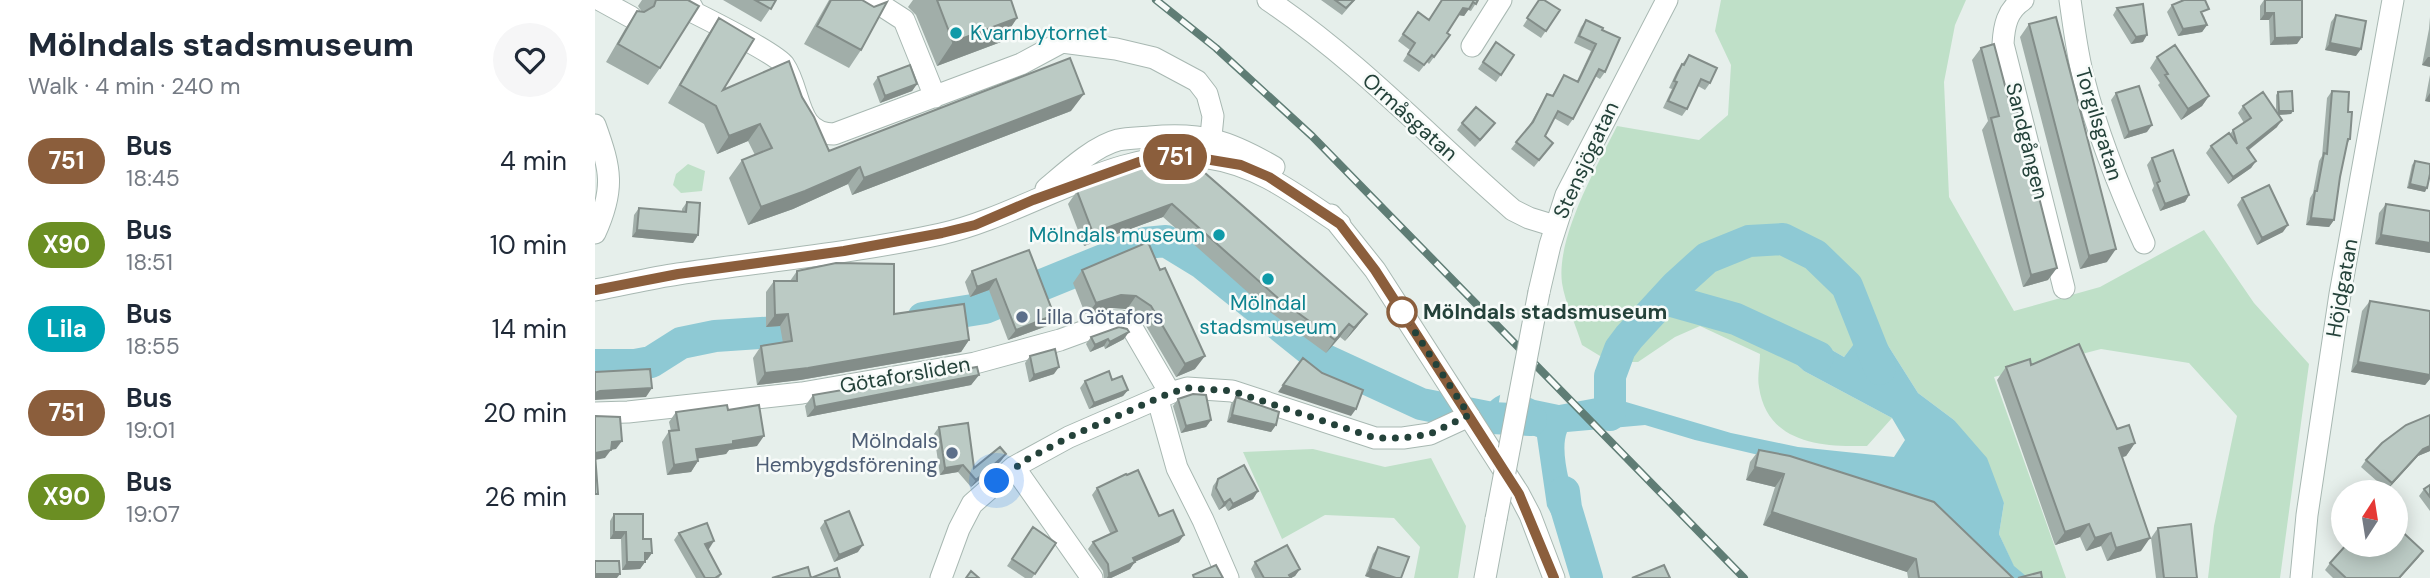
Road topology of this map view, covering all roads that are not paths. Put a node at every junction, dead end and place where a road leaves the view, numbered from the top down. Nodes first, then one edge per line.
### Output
1 (600, 0) edge
2 (688, 0) edge
3 (873, 0) edge
4 (1268, 0) edge
5 (1501, 0) edge
6 (1667, 0) edge
7 (2024, 0) edge
8 (2070, 0) edge
9 (2393, 0) edge
10 (631, 17) edge
11 (1472, 46) dead end
12 (935, 97) junction
13 (595, 125) edge
14 (1210, 148) junction
15 (1555, 226) junction
16 (595, 233) edge
17 (2144, 243) dead end
18 (2064, 288) dead end
19 (595, 290) edge
20 (1164, 396) junction
21 (595, 413) edge
22 (1472, 421) junction
23 (1014, 467) junction
24 (941, 578) edge
25 (1092, 578) edge
26 (1228, 578) edge
27 (1485, 578) edge
28 (1554, 578) edge
29 (2301, 578) edge

1 - 10 street
2 - 12 street
3 - 12 street
4 - 15 street, Ormåsgatan
5 - 11 street
6 - 15 street, Stensjögatan
7 - 18 street, Sandgången
8 - 17 street, Torgilsgatan
9 - 29 street, Höjdgatan
12 - 14 street
13 - 16 street
14 - 19 street
14 - 22 street
15 - 27 street, Stensjögatan, bridge
20 - 21 street, Götaforsliden
20 - 22 street
20 - 23 street
20 - 26 street, Götaforsliden
22 - 28 street
23 - 24 street
23 - 25 street

